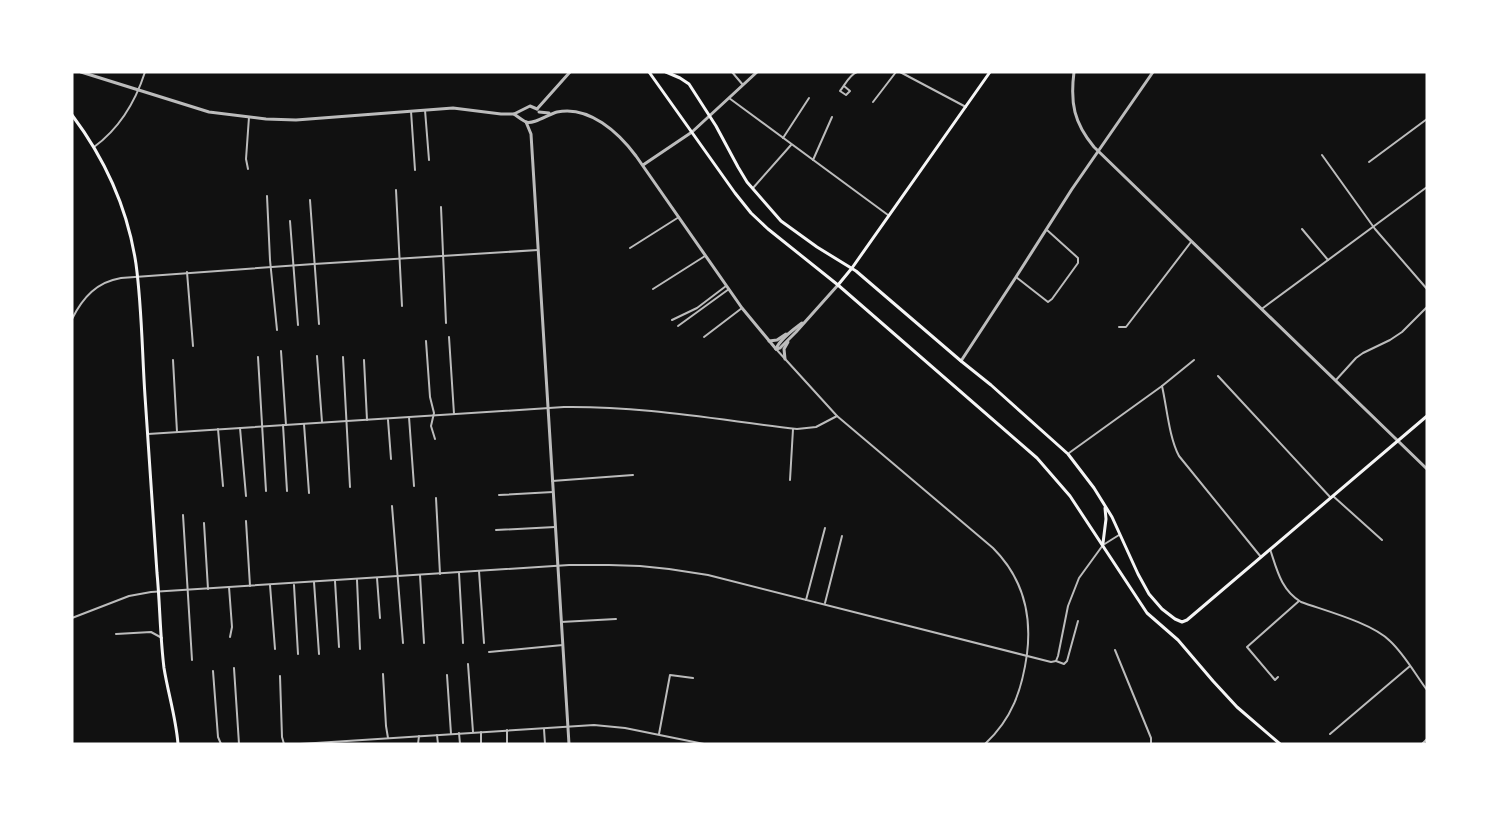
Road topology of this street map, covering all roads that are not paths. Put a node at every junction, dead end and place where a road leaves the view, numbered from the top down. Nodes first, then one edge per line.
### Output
1 (81, 72) edge
2 (145, 72) edge
3 (570, 72) edge
4 (649, 72) edge
5 (666, 72) edge
6 (732, 72) edge
7 (757, 72) edge
8 (857, 72) edge
9 (898, 72) edge
10 (990, 72) edge
11 (1074, 72) edge
12 (1153, 72) edge
13 (743, 85) junction
14 (844, 86) dead end
15 (138, 90) junction
16 (729, 98) junction
17 (809, 98) dead end
18 (873, 102) dead end
19 (966, 107) junction
20 (425, 110) junction
21 (523, 110) junction
22 (411, 111) junction
23 (538, 111) junction
24 (514, 114) junction
25 (551, 114) junction
26 (72, 115) edge
27 (709, 116) junction
28 (249, 117) junction
29 (832, 117) dead end
30 (1427, 119) edge
31 (525, 121) junction
32 (535, 121) junction
33 (692, 132) junction
34 (531, 134) junction
35 (783, 138) junction
36 (792, 144) junction
37 (94, 147) junction
38 (1098, 151) junction
39 (1322, 155) dead end
40 (429, 160) dead end
41 (813, 160) junction
42 (1369, 162) dead end
43 (643, 165) junction
44 (248, 169) dead end
45 (415, 170) dead end
46 (1427, 187) edge
47 (753, 188) junction
48 (396, 190) dead end
49 (267, 196) dead end
50 (310, 200) dead end
51 (441, 207) dead end
52 (889, 216) junction
53 (679, 217) junction
54 (290, 221) dead end
55 (1374, 227) junction
56 (1302, 229) dead end
57 (1047, 230) junction
58 (1192, 240) junction
59 (630, 248) dead end
60 (538, 250) junction
61 (444, 256) junction
62 (705, 256) junction
63 (399, 259) junction
64 (1328, 260) junction
65 (314, 264) junction
66 (293, 265) junction
67 (271, 267) junction
68 (852, 268) junction
69 (187, 272) junction
70 (137, 276) junction
71 (1016, 277) junction
72 (838, 285) junction
73 (728, 287) junction
74 (653, 289) dead end
75 (1427, 290) edge
76 (402, 306) dead end
77 (1427, 307) edge
78 (742, 308) junction
79 (1263, 308) junction
80 (72, 319) edge
81 (672, 320) dead end
82 (804, 322) junction
83 (446, 323) dead end
84 (318, 324) dead end
85 (298, 325) dead end
86 (678, 326) dead end
87 (1119, 327) dead end
88 (277, 330) dead end
89 (792, 331) junction
90 (449, 337) dead end
91 (704, 337) dead end
92 (790, 338) junction
93 (426, 340) dead end
94 (769, 341) junction
95 (193, 346) dead end
96 (776, 349) junction
97 (281, 351) dead end
98 (317, 356) dead end
99 (258, 357) dead end
100 (343, 357) dead end
101 (785, 359) junction
102 (173, 360) dead end
103 (364, 360) dead end
104 (1194, 360) dead end
105 (961, 361) junction
106 (1218, 376) dead end
107 (1336, 380) junction
108 (1162, 386) junction
109 (548, 408) junction
110 (454, 414) junction
111 (433, 416) junction
112 (837, 416) junction
113 (1427, 416) edge
114 (409, 417) junction
115 (388, 418) junction
116 (367, 420) junction
117 (346, 421) junction
118 (322, 423) junction
119 (303, 424) junction
120 (284, 425) junction
121 (262, 426) junction
122 (240, 428) junction
123 (218, 429) junction
124 (793, 429) junction
125 (177, 432) junction
126 (148, 434) junction
127 (435, 439) dead end
128 (1397, 441) junction
129 (1068, 454) junction
130 (391, 459) dead end
131 (1427, 469) edge
132 (633, 475) dead end
133 (790, 480) dead end
134 (552, 481) junction
135 (223, 486) dead end
136 (414, 486) dead end
137 (350, 488) dead end
138 (266, 491) dead end
139 (287, 491) dead end
140 (553, 492) junction
141 (309, 493) dead end
142 (246, 495) dead end
143 (499, 495) dead end
144 (1332, 497) junction
145 (436, 498) dead end
146 (1104, 503) junction
147 (392, 506) dead end
148 (183, 514) dead end
149 (246, 521) dead end
150 (204, 523) dead end
151 (555, 527) junction
152 (825, 528) dead end
153 (496, 530) dead end
154 (1093, 530) junction
155 (1103, 534) junction
156 (1119, 535) junction
157 (843, 536) dead end
158 (1382, 540) dead end
159 (1102, 545) junction
160 (1270, 549) junction
161 (1261, 556) junction
162 (557, 566) junction
163 (479, 571) junction
164 (459, 573) junction
165 (440, 574) junction
166 (420, 575) junction
167 (398, 576) junction
168 (377, 578) junction
169 (357, 579) junction
170 (335, 581) junction
171 (314, 582) junction
172 (294, 583) junction
173 (270, 585) junction
174 (250, 586) junction
175 (229, 587) junction
176 (208, 589) junction
177 (187, 590) junction
178 (159, 591) junction
179 (806, 600) junction
180 (1299, 601) junction
181 (824, 604) junction
182 (72, 618) edge
183 (380, 618) dead end
184 (616, 619) dead end
185 (1078, 621) dead end
186 (561, 622) junction
187 (116, 634) dead end
188 (230, 637) dead end
189 (162, 638) junction
190 (403, 643) dead end
191 (424, 643) dead end
192 (463, 643) dead end
193 (484, 643) dead end
194 (563, 645) junction
195 (339, 648) dead end
196 (275, 649) dead end
197 (360, 649) dead end
198 (1115, 650) dead end
199 (489, 652) dead end
200 (298, 654) dead end
201 (319, 654) dead end
202 (1026, 656) junction
203 (192, 660) dead end
204 (1056, 661) junction
205 (468, 664) dead end
206 (1410, 666) junction
207 (234, 668) dead end
208 (213, 671) dead end
209 (383, 674) dead end
210 (447, 675) dead end
211 (280, 676) dead end
212 (1278, 677) dead end
213 (693, 678) dead end
214 (1427, 690) edge
215 (568, 726) junction
216 (544, 728) junction
217 (507, 730) junction
218 (473, 732) junction
219 (481, 732) junction
220 (459, 733) junction
221 (451, 734) junction
222 (1330, 734) dead end
223 (437, 735) junction
224 (659, 735) junction
225 (419, 736) junction
226 (395, 737) junction
227 (388, 738) junction
228 (1427, 739) edge
229 (348, 742) edge
230 (395, 743) edge
231 (178, 744) edge
232 (221, 744) edge
233 (239, 744) edge
234 (284, 744) edge
235 (300, 744) edge
236 (310, 744) edge
237 (418, 744) edge
238 (438, 744) edge
239 (460, 744) edge
240 (481, 744) edge
241 (507, 744) edge
242 (545, 744) edge
243 (569, 744) edge
244 (704, 744) edge
245 (985, 744) edge
246 (1151, 744) edge
247 (1280, 744) edge
248 (1422, 744) edge

1 - 15 street
2 - 15 street
3 - 23 street
4 - 33 main road
5 - 27 main road
6 - 13 street
7 - 13 street
8 - 14 street
9 - 18 street
9 - 19 street
10 - 19 main road
11 - 38 street
12 - 38 street
13 - 16 street
15 - 28 street
15 - 37 street
16 - 27 street
16 - 35 street
17 - 35 street
19 - 52 main road
20 - 22 street
20 - 24 street
20 - 40 street
21 - 23 street
21 - 24 street
21 - 31 street
22 - 28 street
22 - 45 street
23 - 25 street
23 - 32 street
24 - 31 street
25 - 32 street
25 - 43 street
26 - 37 main road
27 - 33 street
27 - 47 main road
28 - 44 street
29 - 41 street
30 - 42 street
31 - 32 street
31 - 34 street
32 - 34 street
33 - 43 street
33 - 72 main road
34 - 60 street
35 - 36 street
36 - 41 street
36 - 47 street
37 - 70 main road
38 - 57 street
38 - 58 street
39 - 55 street
41 - 52 street
43 - 53 street
46 - 55 street
47 - 68 main road
48 - 63 street
49 - 67 street
50 - 65 street
51 - 61 street
52 - 68 main road
53 - 59 street
53 - 62 street
54 - 66 street
55 - 64 street
55 - 75 street
56 - 64 street
57 - 71 street
57 - 71 street
58 - 79 street
58 - 87 street
60 - 61 street
60 - 109 street
61 - 63 street
61 - 83 street
62 - 73 street
62 - 74 street
63 - 65 street
63 - 76 street
64 - 79 street
65 - 66 street
65 - 84 street
66 - 67 street
66 - 85 street
67 - 69 street
67 - 88 street
68 - 72 main road
68 - 105 main road
69 - 70 street
69 - 95 street
70 - 80 street
70 - 126 main road
71 - 105 street
72 - 82 street
72 - 154 main road
73 - 78 street
73 - 81 street
73 - 86 street
77 - 107 street
78 - 91 street
78 - 94 street
79 - 107 street
82 - 89 street
82 - 92 street
89 - 94 street
89 - 96 street
90 - 110 street
92 - 96 street
92 - 101 street
93 - 111 street
94 - 96 street
96 - 101 street
97 - 120 street
98 - 118 street
99 - 121 street
100 - 117 street
101 - 112 street
102 - 125 street
103 - 116 street
104 - 108 street
105 - 129 main road
106 - 144 street
107 - 128 street
108 - 129 street
108 - 161 street
109 - 110 street
109 - 124 street
109 - 134 street
110 - 111 street
111 - 114 street
111 - 127 street
112 - 124 street
112 - 202 street
113 - 128 main road
114 - 115 street
114 - 136 street
115 - 116 street
115 - 130 street
116 - 117 street
117 - 118 street
117 - 137 street
118 - 119 street
119 - 120 street
119 - 141 street
120 - 121 street
120 - 139 street
121 - 122 street
121 - 138 street
122 - 123 street
122 - 142 street
123 - 125 street
123 - 135 street
124 - 133 street
125 - 126 street
126 - 178 main road
128 - 131 street
128 - 144 main road
129 - 146 main road
132 - 134 street
134 - 140 street
140 - 143 street
140 - 151 street
144 - 158 street
144 - 160 main road
145 - 165 street
146 - 155 main road
146 - 156 main road
147 - 167 street
148 - 177 street
149 - 174 street
150 - 176 street
151 - 153 street
151 - 162 street
152 - 179 street
154 - 155 main road
154 - 159 main road
155 - 159 main road
156 - 159 street
156 - 161 main road
157 - 181 street
159 - 204 street
159 - 247 main road
160 - 161 main road
160 - 180 street
162 - 163 street
162 - 179 street
162 - 186 street
163 - 164 street
163 - 193 street
164 - 165 street
164 - 192 street
165 - 166 street
166 - 167 street
166 - 191 street
167 - 168 street
167 - 190 street
168 - 169 street
168 - 183 street
169 - 170 street
169 - 197 street
170 - 171 street
170 - 195 street
171 - 172 street
171 - 201 street
172 - 173 street
172 - 200 street
173 - 174 street
173 - 196 street
174 - 175 street
175 - 176 street
175 - 188 street
176 - 177 street
177 - 178 street
177 - 203 street
178 - 182 street
178 - 189 main road
179 - 181 street
180 - 206 street
180 - 212 street
181 - 202 street
184 - 186 street
185 - 204 street
186 - 194 street
187 - 189 street
189 - 231 main road
194 - 199 street
194 - 215 street
198 - 246 street
202 - 204 street
202 - 245 street
205 - 218 street
206 - 214 street
206 - 222 street
207 - 233 street
208 - 232 street
209 - 227 street
210 - 221 street
211 - 234 street
213 - 224 street
215 - 216 street
215 - 224 street
215 - 243 street
216 - 217 street
216 - 242 street
217 - 219 street
217 - 241 street
218 - 219 street
218 - 220 street
219 - 240 street
220 - 221 street
220 - 239 street
221 - 223 street
223 - 225 street
223 - 238 street
224 - 244 street
225 - 226 street
225 - 237 street
226 - 227 street
226 - 230 street
227 - 229 street
228 - 248 street
229 - 236 street
235 - 236 street

